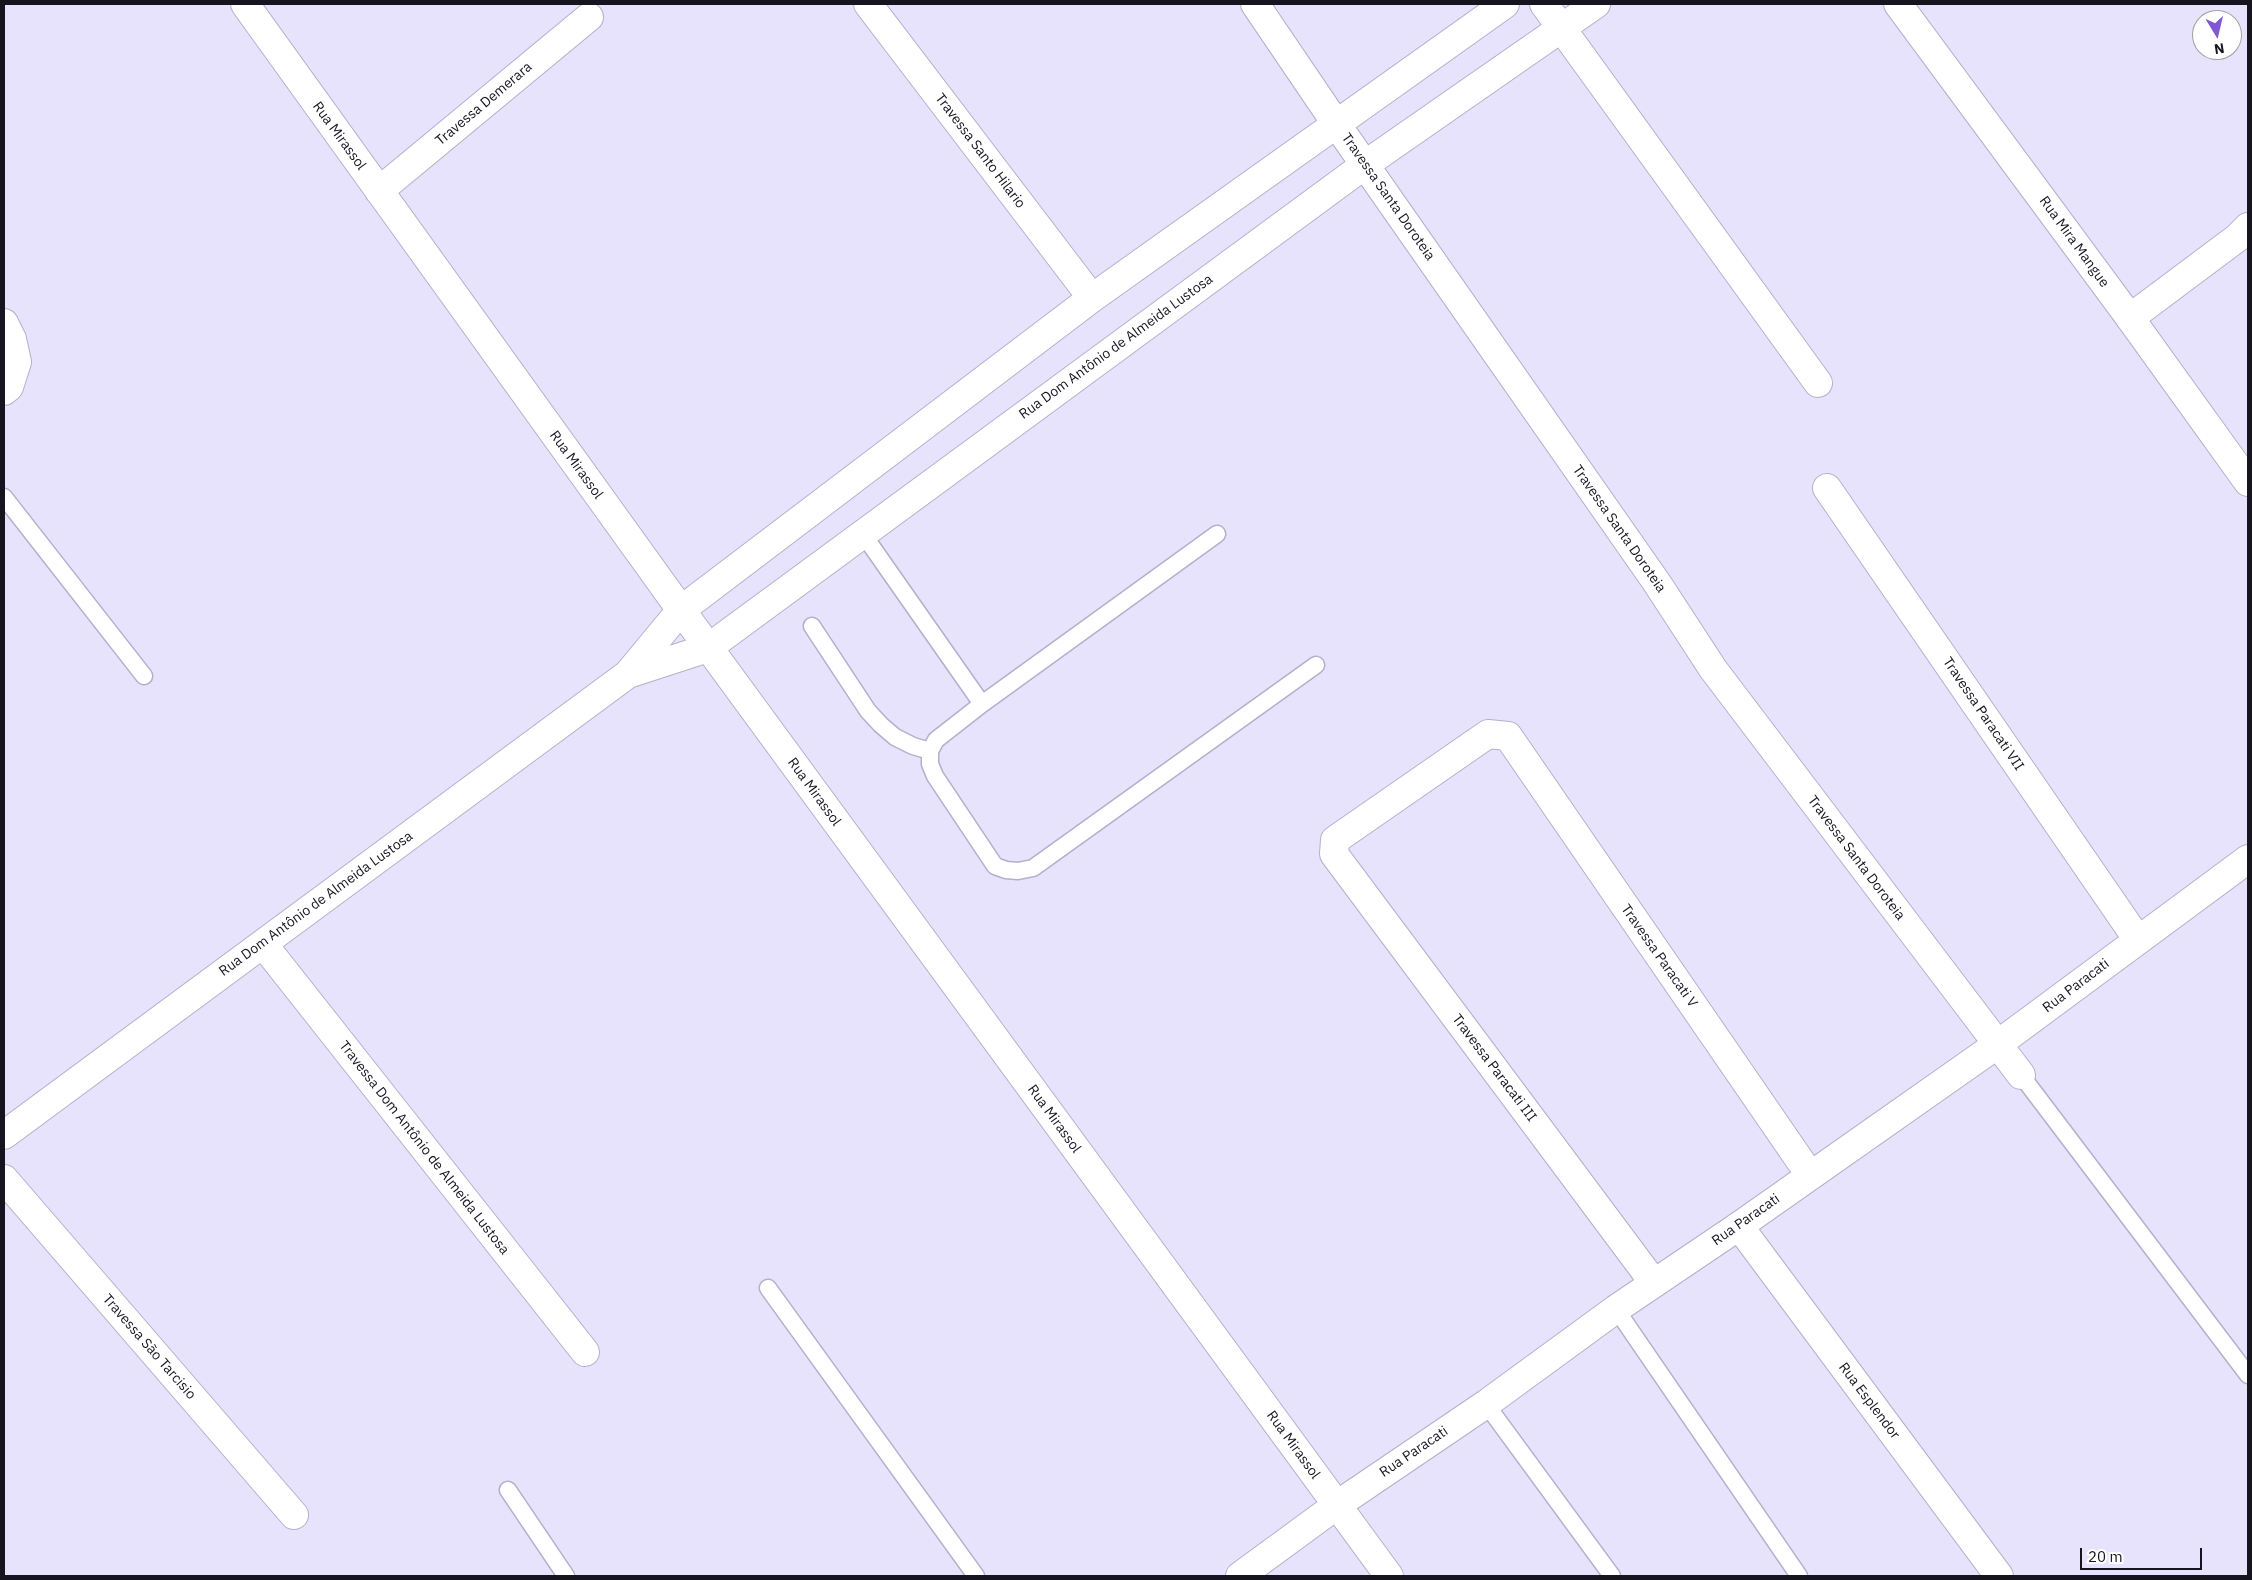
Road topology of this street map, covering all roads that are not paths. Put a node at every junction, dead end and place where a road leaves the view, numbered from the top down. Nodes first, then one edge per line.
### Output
1 (245, 4) edge
2 (868, 4) edge
3 (1255, 4) edge
4 (1505, 4) edge
5 (1544, 4) edge
6 (1596, 4) edge
7 (1898, 4) edge
8 (589, 17) dead end
9 (1562, 27) junction
10 (1337, 125) junction
11 (1366, 164) junction
12 (379, 191) junction
13 (2244, 239) edge
14 (1092, 298) junction
15 (2130, 318) junction
16 (4, 323) edge
17 (1818, 382) dead end
18 (4, 391) edge
19 (2248, 482) edge
20 (1828, 488) dead end
21 (4, 497) edge
22 (863, 534) junction
23 (1217, 534) dead end
24 (681, 610) junction
25 (812, 626) dead end
26 (708, 648) junction
27 (1316, 665) dead end
28 (628, 674) junction
29 (144, 676) dead end
30 (982, 704) junction
31 (930, 751) junction
32 (1334, 854) joint
33 (2248, 859) edge
34 (2138, 940) junction
35 (263, 944) junction
36 (1998, 1044) junction
37 (2021, 1075) joint
38 (4, 1135) edge
39 (1810, 1176) junction
40 (4, 1179) edge
41 (1739, 1226) junction
42 (1654, 1283) junction
43 (768, 1288) dead end
44 (1616, 1309) junction
45 (585, 1352) dead end
46 (2248, 1375) edge
47 (1486, 1404) junction
48 (508, 1490) dead end
49 (1337, 1504) junction
50 (294, 1515) dead end
51 (566, 1576) edge
52 (976, 1576) edge
53 (1240, 1576) edge
54 (1389, 1576) edge
55 (1612, 1576) edge
56 (1799, 1576) edge
57 (1999, 1576) edge

1 - 12 street, Rua Mirassol
2 - 14 street, Travessa Santo Hilario
3 - 10 street, Travessa Santa Doroteia
4 - 10 street, Rua Dom Antônio de Almeida Lustosa
5 - 9 street
6 - 9 street, Rua Dom Antônio de Almeida Lustosa
7 - 15 street, Rua Mira Mangue
8 - 12 street, Travessa Demerara
9 - 11 street, Rua Dom Antônio de Almeida Lustosa
9 - 17 street
10 - 11 street, Travessa Santa Doroteia
10 - 14 street, Rua Dom Antônio de Almeida Lustosa
11 - 22 street, Rua Dom Antônio de Almeida Lustosa
11 - 36 street, Travessa Santa Doroteia
12 - 24 street, Rua Mirassol
13 - 15 street
14 - 24 street, Rua Dom Antônio de Almeida Lustosa
15 - 19 street, Rua Mira Mangue
16 - 18 street
20 - 34 street, Travessa Paracati VII
21 - 29 lane
22 - 26 street, Rua Dom Antônio de Almeida Lustosa
22 - 30 lane
23 - 30 lane
24 - 26 street, Rua Mirassol
24 - 28 street, Rua Dom Antônio de Almeida Lustosa
25 - 31 lane
26 - 28 street, Rua Dom Antônio de Almeida Lustosa
26 - 49 street, Rua Mirassol
27 - 31 lane
28 - 35 street, Rua Dom Antônio de Almeida Lustosa
30 - 31 lane
32 - 39 street, Travessa Paracati V
32 - 42 street, Travessa Paracati III
33 - 34 street, Rua Paracati
34 - 36 street, Rua Paracati
35 - 38 street, Rua Dom Antônio de Almeida Lustosa
35 - 45 street, Travessa Dom Antônio de Almeida Lustosa
36 - 37 street, Travessa Santa Doroteia
36 - 39 street, Rua Paracati
37 - 46 lane
39 - 41 street, Rua Paracati
40 - 50 street, Travessa São Tarcisio
41 - 42 street, Rua Paracati
41 - 57 street, Rua Esplendor
42 - 44 street, Rua Paracati
43 - 52 lane
44 - 47 street, Rua Paracati
44 - 56 lane
47 - 49 street, Rua Paracati
47 - 55 lane
48 - 51 lane
49 - 53 street, Rua Paracati
49 - 54 street, Rua Mirassol

